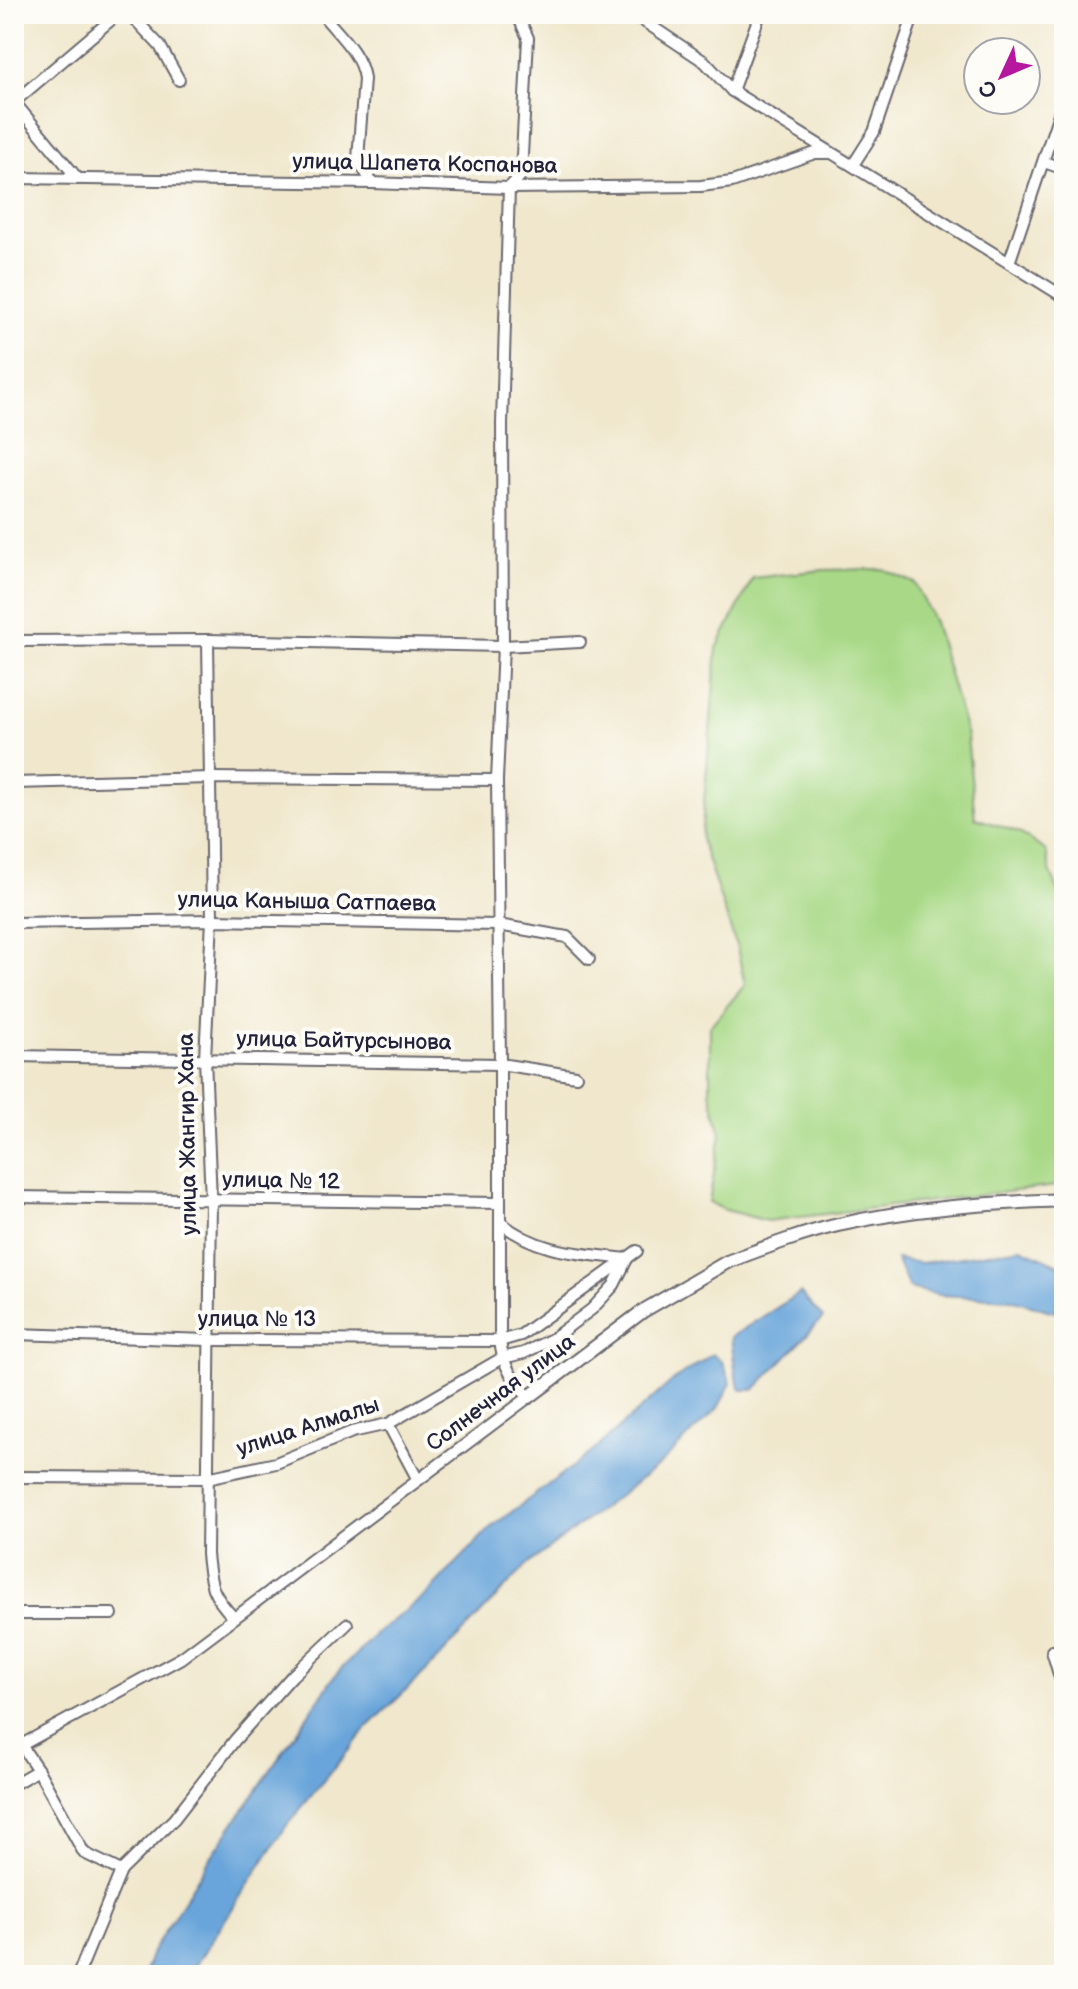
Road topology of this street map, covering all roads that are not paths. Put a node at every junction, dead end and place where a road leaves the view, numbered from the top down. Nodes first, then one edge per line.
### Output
1 (118, 14) edge
2 (130, 14) edge
3 (322, 14) edge
4 (517, 14) edge
5 (633, 14) edge
6 (760, 14) edge
7 (914, 14) edge
8 (179, 80) dead end
9 (732, 91) junction
10 (1064, 99) edge
11 (14, 102) edge
12 (830, 153) junction
13 (1044, 162) junction
14 (853, 165) junction
15 (1064, 169) edge
16 (14, 178) edge
17 (78, 179) junction
18 (372, 183) junction
19 (509, 188) junction
20 (1009, 263) junction
21 (1064, 297) edge
22 (208, 640) junction
23 (14, 641) edge
24 (580, 642) dead end
25 (503, 646) junction
26 (211, 778) junction
27 (497, 780) junction
28 (14, 783) edge
29 (212, 920) junction
30 (14, 923) edge
31 (498, 925) junction
32 (589, 959) dead end
33 (14, 1056) edge
34 (205, 1058) junction
35 (500, 1064) junction
36 (576, 1076) dead end
37 (14, 1197) edge
38 (211, 1200) junction
39 (1064, 1200) edge
40 (499, 1203) junction
41 (501, 1223) junction
42 (632, 1255) junction
43 (14, 1334) edge
44 (209, 1340) junction
45 (500, 1341) junction
46 (502, 1358) junction
47 (529, 1397) junction
48 (388, 1424) junction
49 (14, 1477) edge
50 (207, 1478) junction
51 (418, 1480) junction
52 (14, 1614) edge
53 (112, 1614) dead end
54 (234, 1618) junction
55 (347, 1624) dead end
56 (1052, 1651) dead end
57 (1064, 1691) edge
58 (18, 1747) edge
59 (38, 1770) junction
60 (14, 1784) edge
61 (121, 1871) junction
62 (78, 1975) edge

1 - 11 street
2 - 8 street
3 - 18 street
4 - 19 street
5 - 9 street
6 - 9 street
7 - 14 street
9 - 12 street
10 - 13 street
11 - 17 street
12 - 14 street
12 - 19 street, улица Шапета Коспанова
13 - 15 street
13 - 20 street
14 - 20 street
16 - 17 street, улица Шапета Коспанова
17 - 18 street, улица Шапета Коспанова
18 - 19 street, улица Шапета Коспанова
19 - 25 street
20 - 21 street
22 - 23 street
22 - 25 street
22 - 26 street, улица Жангир Хана
24 - 25 street
25 - 27 street
26 - 27 street
26 - 28 street
26 - 29 street, улица Жангир Хана
27 - 31 street
29 - 30 street, улица Каныша Сатпаева
29 - 31 street, улица Каныша Сатпаева
29 - 34 street, улица Жангир Хана
31 - 32 street, улица Каныша Сатпаева
31 - 35 street
33 - 34 street, улица Байтурсынова
34 - 35 street, улица Байтурсынова
34 - 38 street, улица Жангир Хана
35 - 36 street, улица Байтурсынова
35 - 40 street
37 - 38 street, улица № 12
38 - 40 street, улица № 12
38 - 44 street, улица Жангир Хана
39 - 47 street, Солнечная улица
40 - 41 street
41 - 42 street
41 - 45 street
42 - 45 street
42 - 46 street, улица Алмалы
43 - 44 street, улица № 13
44 - 45 street, улица № 13
44 - 50 street, улица Жангир Хана
45 - 46 street
46 - 47 street
46 - 48 street, улица Алмалы
47 - 51 street, Солнечная улица
48 - 50 street, улица Алмалы
48 - 51 street
49 - 50 street, улица Алмалы
50 - 54 street, улица Жангир Хана
51 - 54 street, Солнечная улица
52 - 53 street
54 - 58 street, Солнечная улица
55 - 61 street
56 - 57 street
58 - 59 street
59 - 60 street
59 - 61 street
61 - 62 street

